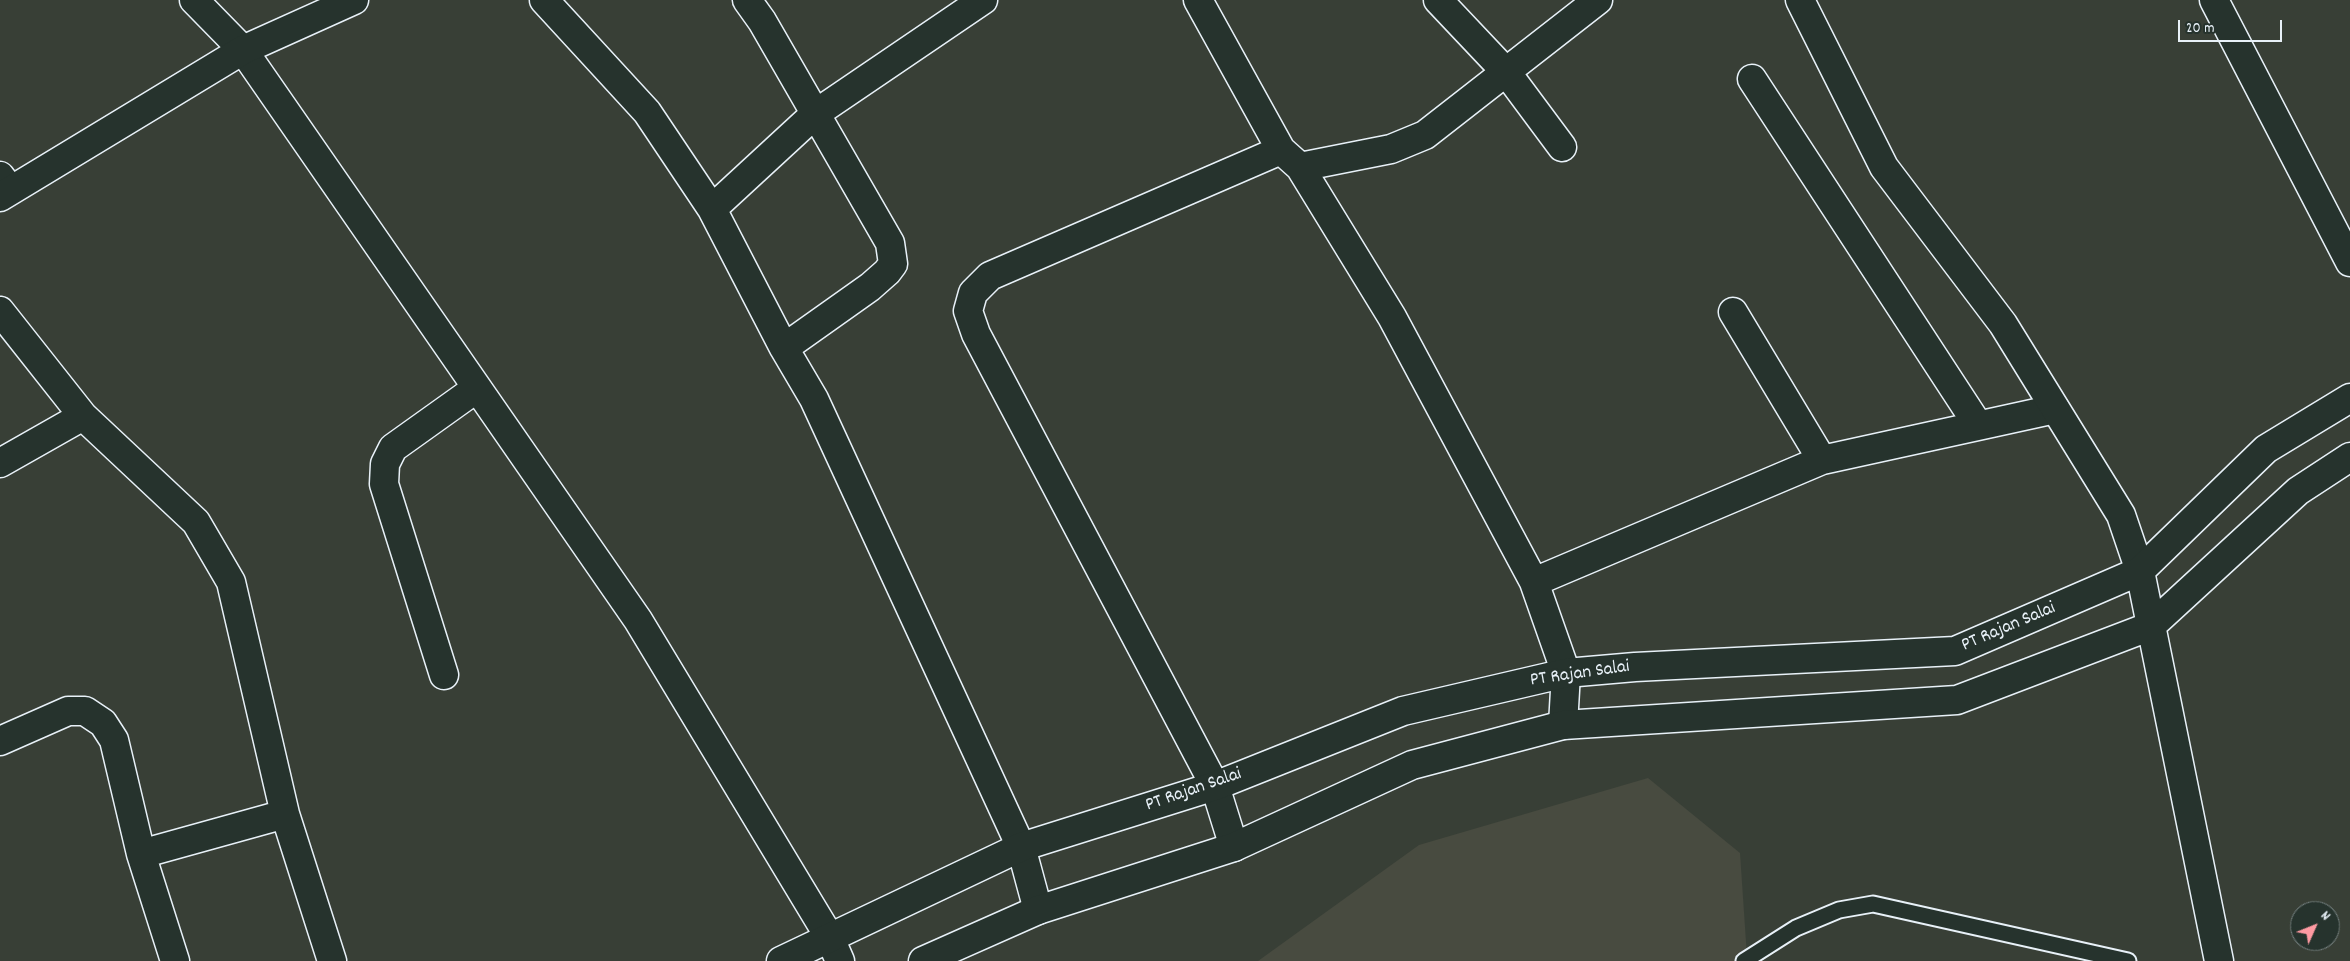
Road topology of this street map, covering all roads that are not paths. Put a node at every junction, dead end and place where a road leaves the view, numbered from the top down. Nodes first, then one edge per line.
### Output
1 (194, 0) edge
2 (354, 0) edge
3 (544, 0) edge
4 (747, 0) edge
5 (983, 0) edge
6 (1198, 0) edge
7 (1438, 0) edge
8 (1598, 0) edge
9 (1800, 0) edge
10 (2214, 0) edge
11 (244, 50) junction
12 (1508, 73) junction
13 (1752, 79) dead end
14 (815, 114) junction
15 (1562, 147) dead end
16 (1291, 158) junction
17 (3, 187) edge
18 (712, 210) junction
19 (2350, 262) edge
20 (0, 311) edge
21 (1733, 312) dead end
22 (784, 348) junction
23 (477, 388) junction
24 (2350, 398) edge
25 (2055, 409) junction
26 (83, 416) junction
27 (1978, 426) junction
28 (2350, 457) edge
29 (1822, 460) junction
30 (0, 463) edge
31 (2140, 571) junction
32 (1534, 582) junction
33 (2151, 626) junction
34 (1566, 674) junction
35 (444, 675) dead end
36 (1563, 725) junction
37 (0, 741) edge
38 (1216, 786) junction
39 (285, 814) junction
40 (1021, 847) junction
41 (1234, 847) junction
42 (141, 854) junction
43 (1038, 910) junction
44 (835, 950) edge
45 (175, 961) edge
46 (332, 961) edge
47 (781, 961) edge
48 (923, 961) edge
49 (1744, 961) edge
50 (2128, 961) edge
51 (2220, 961) edge

1 - 11 street
2 - 11 street
3 - 18 street
4 - 14 street
5 - 14 street
6 - 16 street
7 - 12 street
8 - 12 street
9 - 25 street
10 - 19 street
11 - 17 street
11 - 23 street
12 - 15 street
12 - 16 street
13 - 27 street
14 - 18 street
14 - 22 street
16 - 32 street
16 - 38 street
18 - 22 street
20 - 26 street
21 - 29 street
22 - 40 street
23 - 35 street
23 - 44 street
24 - 31 street, PT Rajan Salai
25 - 27 street
25 - 31 street
26 - 30 street
26 - 39 street
27 - 29 street
28 - 33 street
29 - 32 street
31 - 33 street
31 - 34 street, PT Rajan Salai
32 - 34 street
33 - 36 street
33 - 51 street
34 - 36 street
34 - 38 street, PT Rajan Salai
36 - 41 street
37 - 42 street
38 - 40 street, PT Rajan Salai
38 - 41 street
39 - 42 street
39 - 46 street
40 - 43 street
40 - 44 street, PT Rajan Salai
41 - 43 street
42 - 45 street
43 - 48 street
44 - 47 street, PT Rajan Salai
49 - 50 lane

